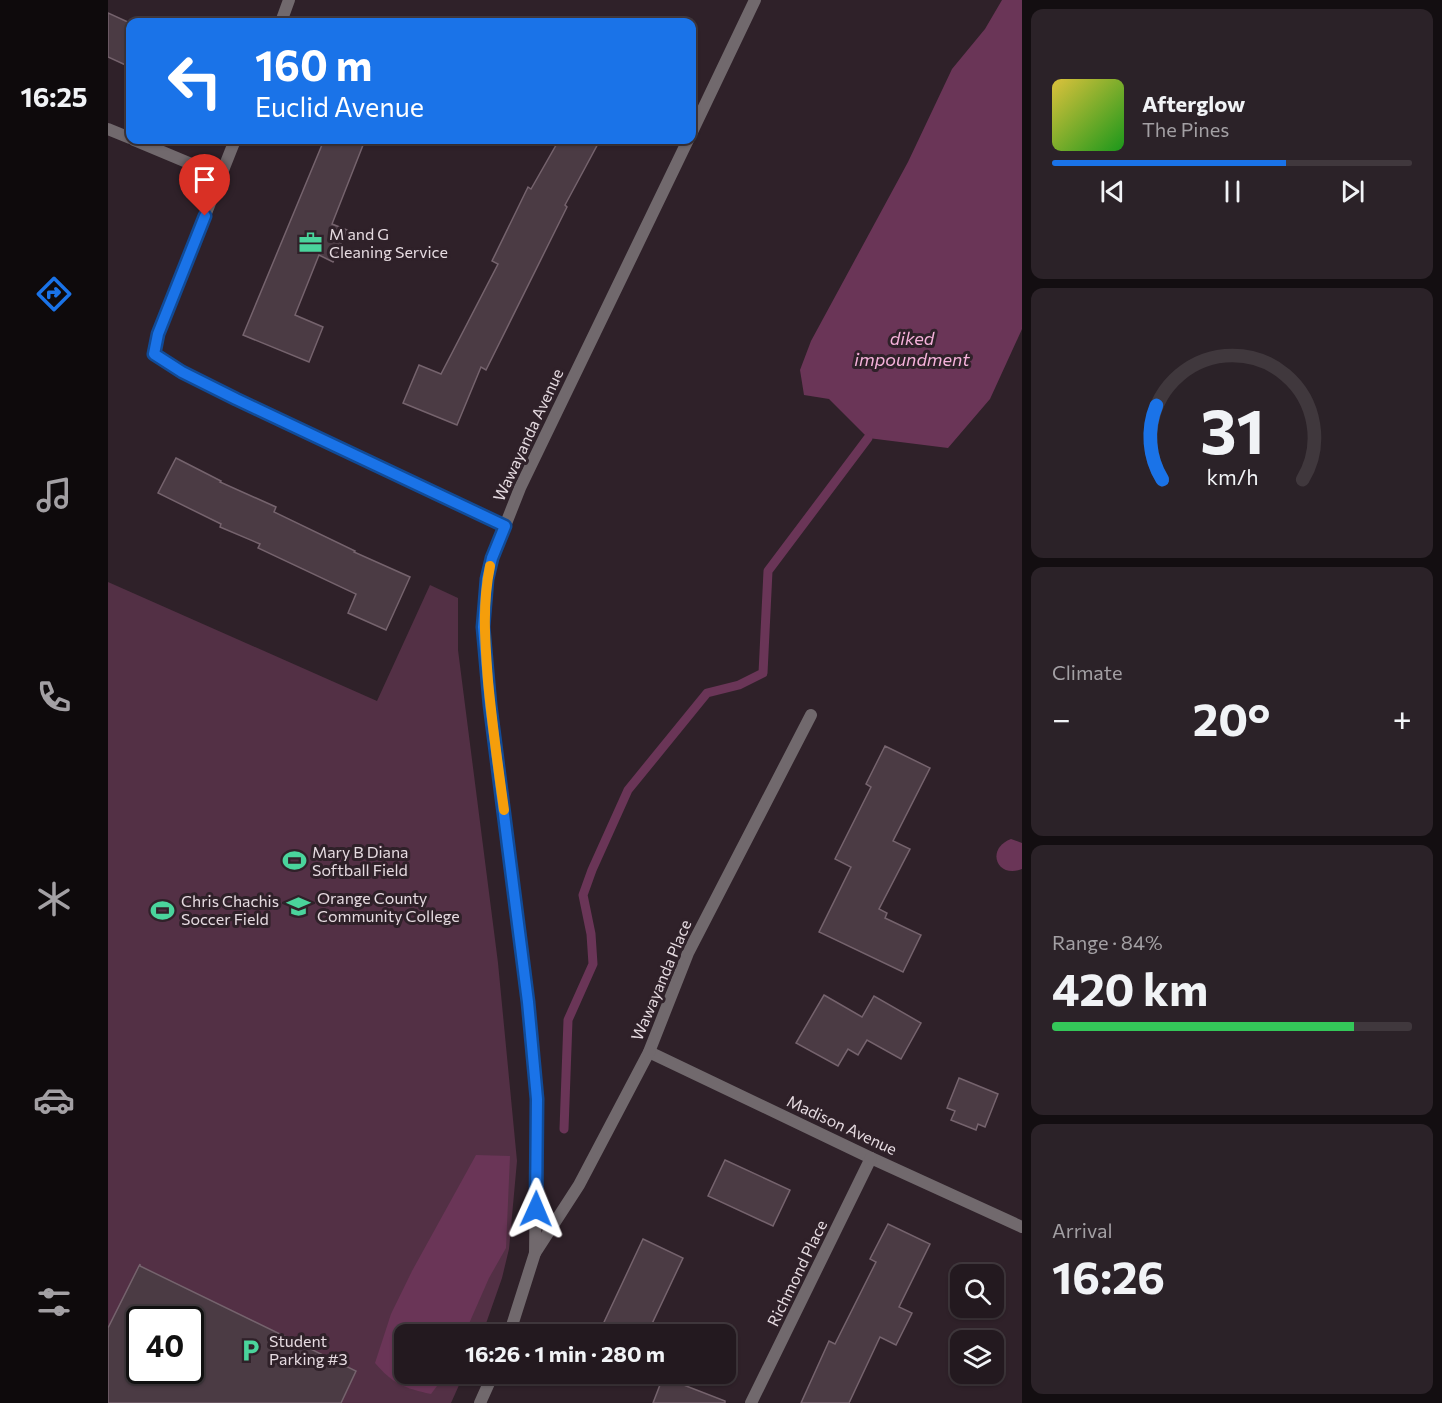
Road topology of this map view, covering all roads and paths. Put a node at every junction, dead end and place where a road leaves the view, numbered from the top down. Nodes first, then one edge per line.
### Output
1 (289, 0) edge
2 (755, 0) edge
3 (282, 18) edge
4 (696, 124) edge
5 (108, 129) edge
6 (126, 136) edge
7 (144, 144) edge
8 (233, 144) edge
9 (686, 144) edge
10 (220, 176) junction
11 (505, 526) junction
12 (811, 716) dead end
13 (649, 1052) junction
14 (871, 1158) junction
15 (1022, 1227) edge
16 (535, 1253) junction
17 (512, 1324) edge
18 (489, 1384) edge
19 (480, 1403) edge
20 (752, 1403) edge

1 - 3 street
2 - 4 street
5 - 6 street
7 - 10 street
8 - 10 street
9 - 11 street, Wawayanda Avenue
10 - 11 street
11 - 16 street, Wawayanda Avenue
12 - 13 street, Wawayanda Place
13 - 14 street, Madison Avenue
13 - 16 street, Wawayanda Place
14 - 15 street, Madison Avenue
14 - 20 street, Richmond Place
16 - 17 street, Wawayanda Avenue
18 - 19 street

